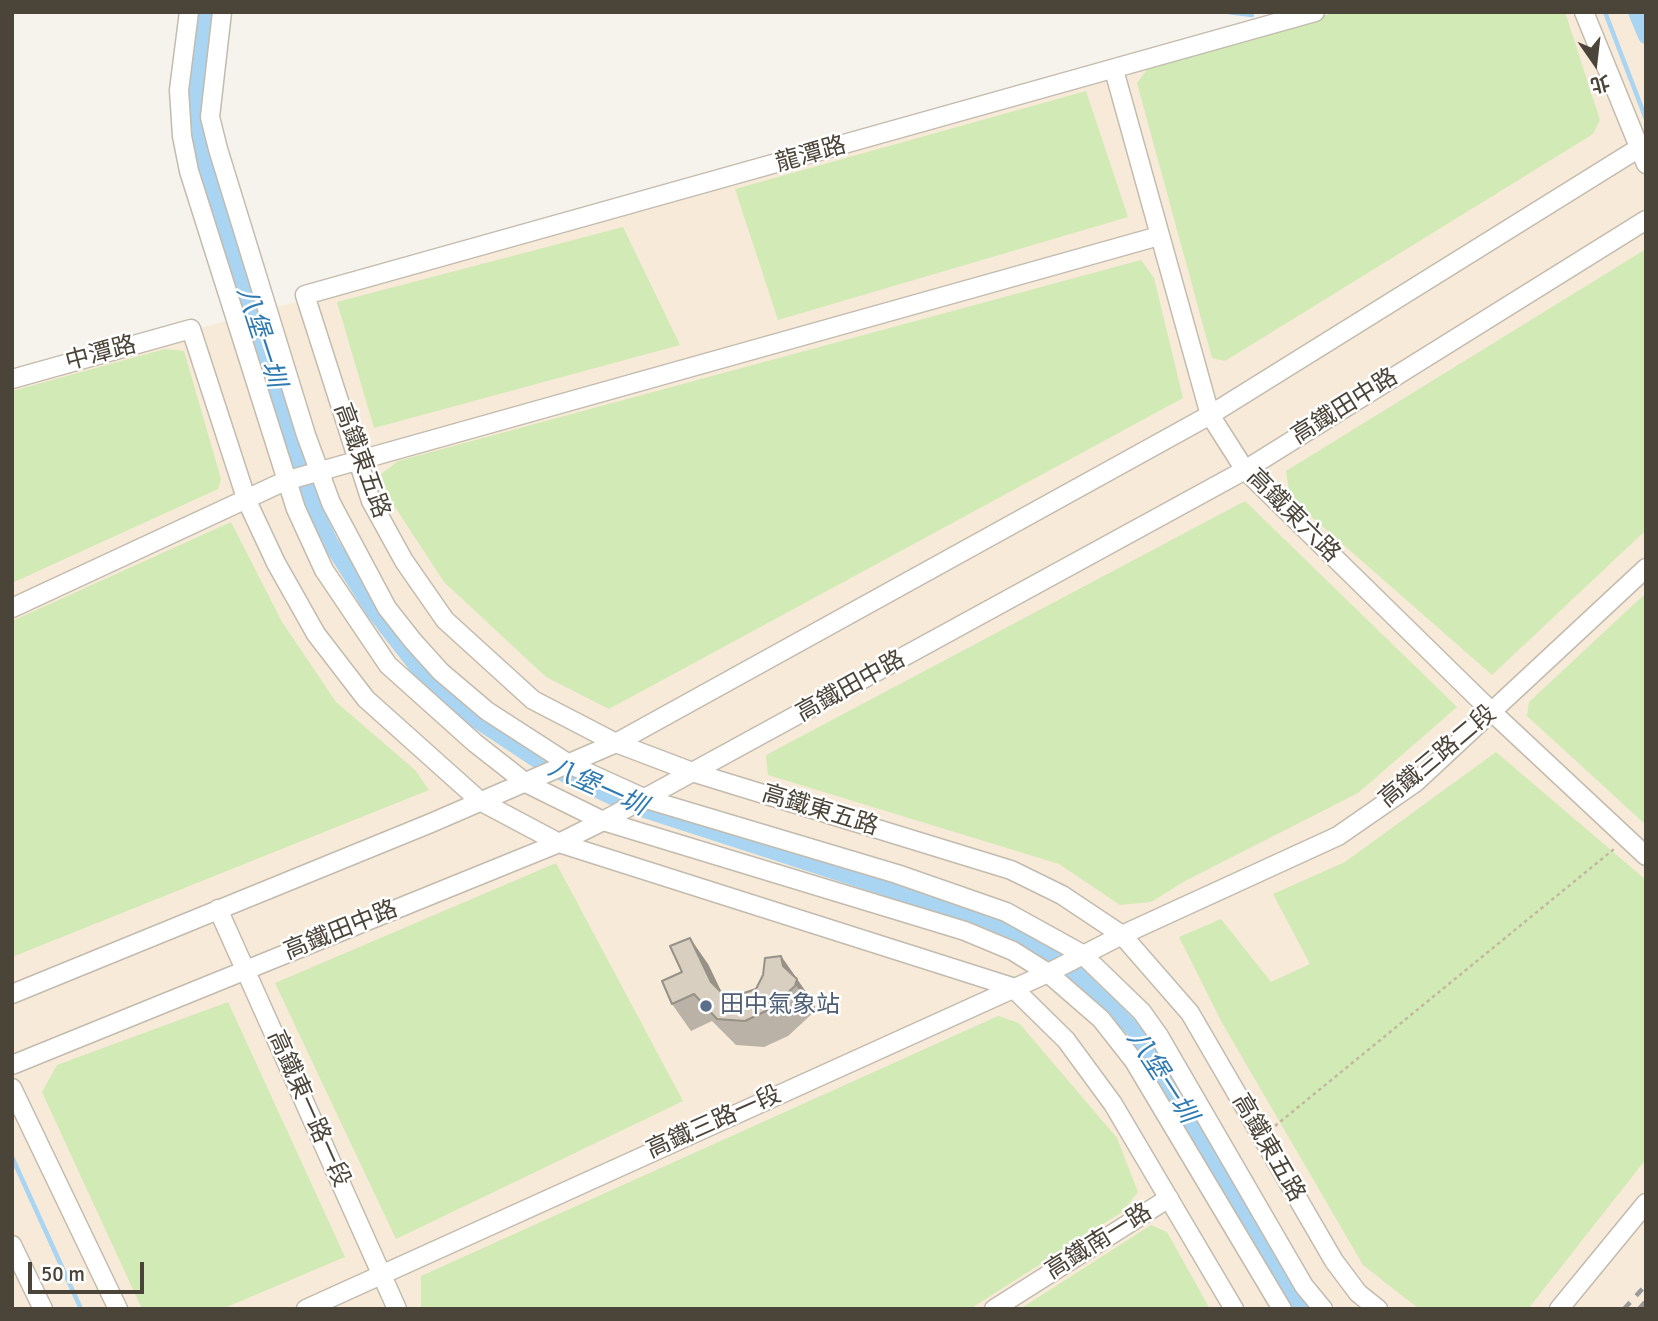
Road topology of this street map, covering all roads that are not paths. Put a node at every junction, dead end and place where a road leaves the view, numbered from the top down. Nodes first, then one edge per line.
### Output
1 (189, 12) edge
2 (222, 12) edge
3 (1315, 12) edge
4 (1584, 12) edge
5 (1114, 70) junction
6 (1642, 156) edge
7 (1646, 220) edge
8 (1159, 236) junction
9 (305, 295) joint
10 (12, 379) edge
11 (1210, 415) junction
12 (357, 461) junction
13 (1245, 470) junction
14 (319, 471) junction
15 (285, 481) junction
16 (247, 500) junction
17 (1646, 568) edge
18 (12, 608) edge
19 (1492, 712) junction
20 (617, 743) junction
21 (569, 764) junction
22 (695, 773) junction
23 (526, 783) junction
24 (646, 799) junction
25 (480, 801) junction
26 (603, 821) junction
27 (559, 843) junction
28 (1646, 856) edge
29 (218, 909) junction
30 (1122, 935) junction
31 (1082, 954) junction
32 (245, 970) junction
33 (1048, 973) junction
34 (1012, 987) junction
35 (12, 994) edge
36 (12, 1065) edge
37 (12, 1088) edge
38 (1169, 1198) junction
39 (1646, 1203) edge
40 (12, 1245) edge
41 (382, 1274) junction
42 (43, 1309) edge
43 (118, 1309) edge
44 (306, 1309) edge
45 (397, 1309) edge
46 (993, 1309) edge
47 (1234, 1309) edge
48 (1282, 1309) edge
49 (1323, 1309) edge
50 (1378, 1309) edge
51 (1559, 1309) edge

1 - 15 street
2 - 14 street
3 - 5 street, 龍潭路
4 - 6 street
5 - 8 street, 高鐵東六路
5 - 9 street, 龍潭路
6 - 11 street
7 - 13 street, 高鐵田中路
8 - 11 street, 高鐵東六路
8 - 12 street
9 - 12 street, 高鐵東五路
10 - 16 street, 中潭路
11 - 13 street, 高鐵東六路
11 - 20 street
12 - 14 street
12 - 20 street, 高鐵東五路
13 - 19 street, 高鐵東六路
13 - 22 street, 高鐵田中路
14 - 15 street
14 - 21 street
15 - 16 street
15 - 23 street
16 - 18 street
16 - 25 street
17 - 19 street, 高鐵三路二段
19 - 28 street, 高鐵東六路
19 - 30 street, 高鐵三路二段
20 - 21 street
20 - 22 street, 高鐵東五路
21 - 23 street
21 - 24 street
22 - 24 street, 高鐵田中路
22 - 30 street, 高鐵東五路
23 - 25 street
23 - 26 street
24 - 26 street, 高鐵田中路
24 - 31 street
25 - 27 street
25 - 29 street
26 - 27 street, 高鐵田中路
26 - 33 street
27 - 32 street, 高鐵田中路
27 - 34 street
29 - 32 street, 高鐵東一路一段
29 - 35 street
30 - 31 street, 高鐵三路一段
30 - 50 street, 高鐵東五路
31 - 33 street, 高鐵三路一段
31 - 49 street
32 - 36 street, 高鐵田中路
32 - 41 street, 高鐵東一路一段
33 - 34 street, 高鐵三路一段
33 - 48 street
34 - 38 street
34 - 41 street, 高鐵三路一段
37 - 43 street
38 - 46 street, 高鐵南一路
38 - 47 street
39 - 51 street
40 - 42 street
41 - 44 street, 高鐵三路一段
41 - 45 street, 高鐵東一路一段

